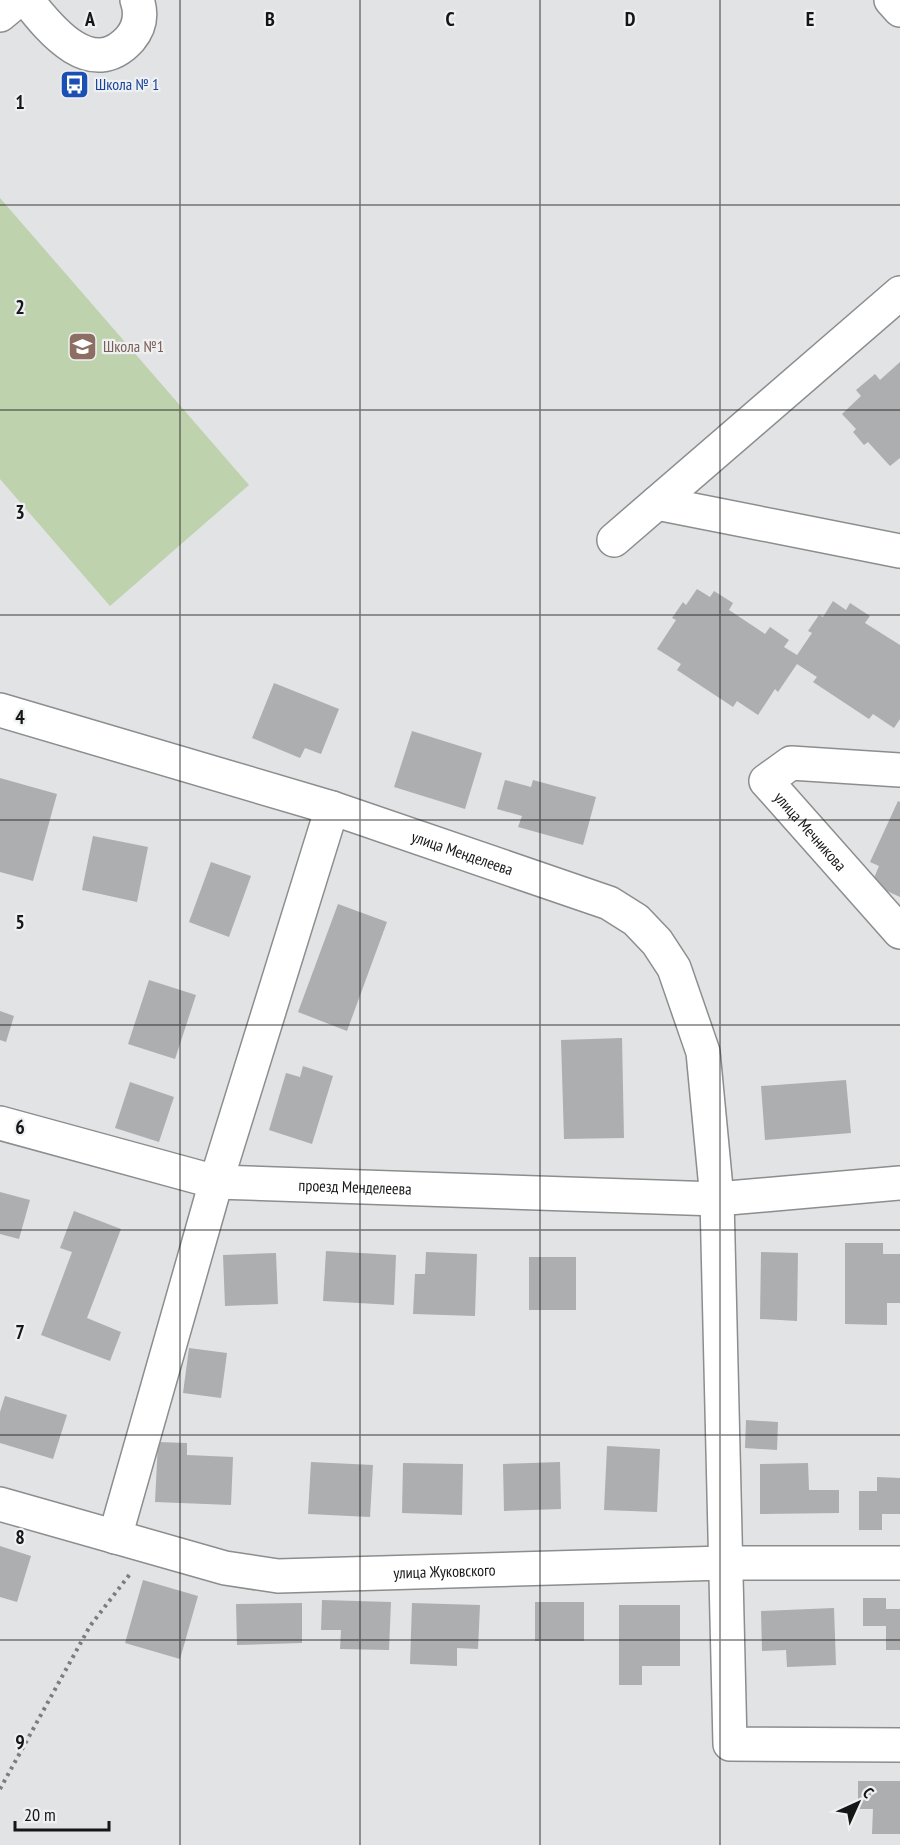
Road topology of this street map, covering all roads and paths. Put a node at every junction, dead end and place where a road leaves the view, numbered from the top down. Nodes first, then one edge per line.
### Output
1 (18, 0) edge
2 (27, 0) edge
3 (138, 0) edge
4 (891, 0) edge
5 (900, 10) edge
6 (0, 15) edge
7 (900, 293) edge
8 (657, 503) junction
9 (614, 540) dead end
10 (900, 551) edge
11 (0, 710) edge
12 (900, 770) edge
13 (332, 808) junction
14 (900, 932) edge
15 (0, 1123) edge
16 (216, 1182) junction
17 (900, 1183) edge
18 (717, 1199) junction
19 (0, 1504) edge
20 (115, 1537) junction
21 (151, 1547) junction
22 (724, 1563) junction
23 (900, 1563) edge
24 (900, 1745) edge
25 (0, 1790) edge

1 - 6 street
2 - 3 street
4 - 5 street
7 - 8 street
8 - 9 street
8 - 10 street
11 - 13 street, улица Менделеева
12 - 14 street, улица Мечникова
13 - 16 street
13 - 18 street, улица Менделеева
15 - 16 street, проезд Менделеева
16 - 18 street, проезд Менделеева
16 - 20 street
17 - 18 street
18 - 22 street, улица Менделеева
19 - 20 street, улица Жуковского
20 - 21 street, улица Жуковского
21 - 22 street, улица Жуковского
21 - 25 path
22 - 23 street, улица Жуковского
22 - 24 street, улица Менделеева

